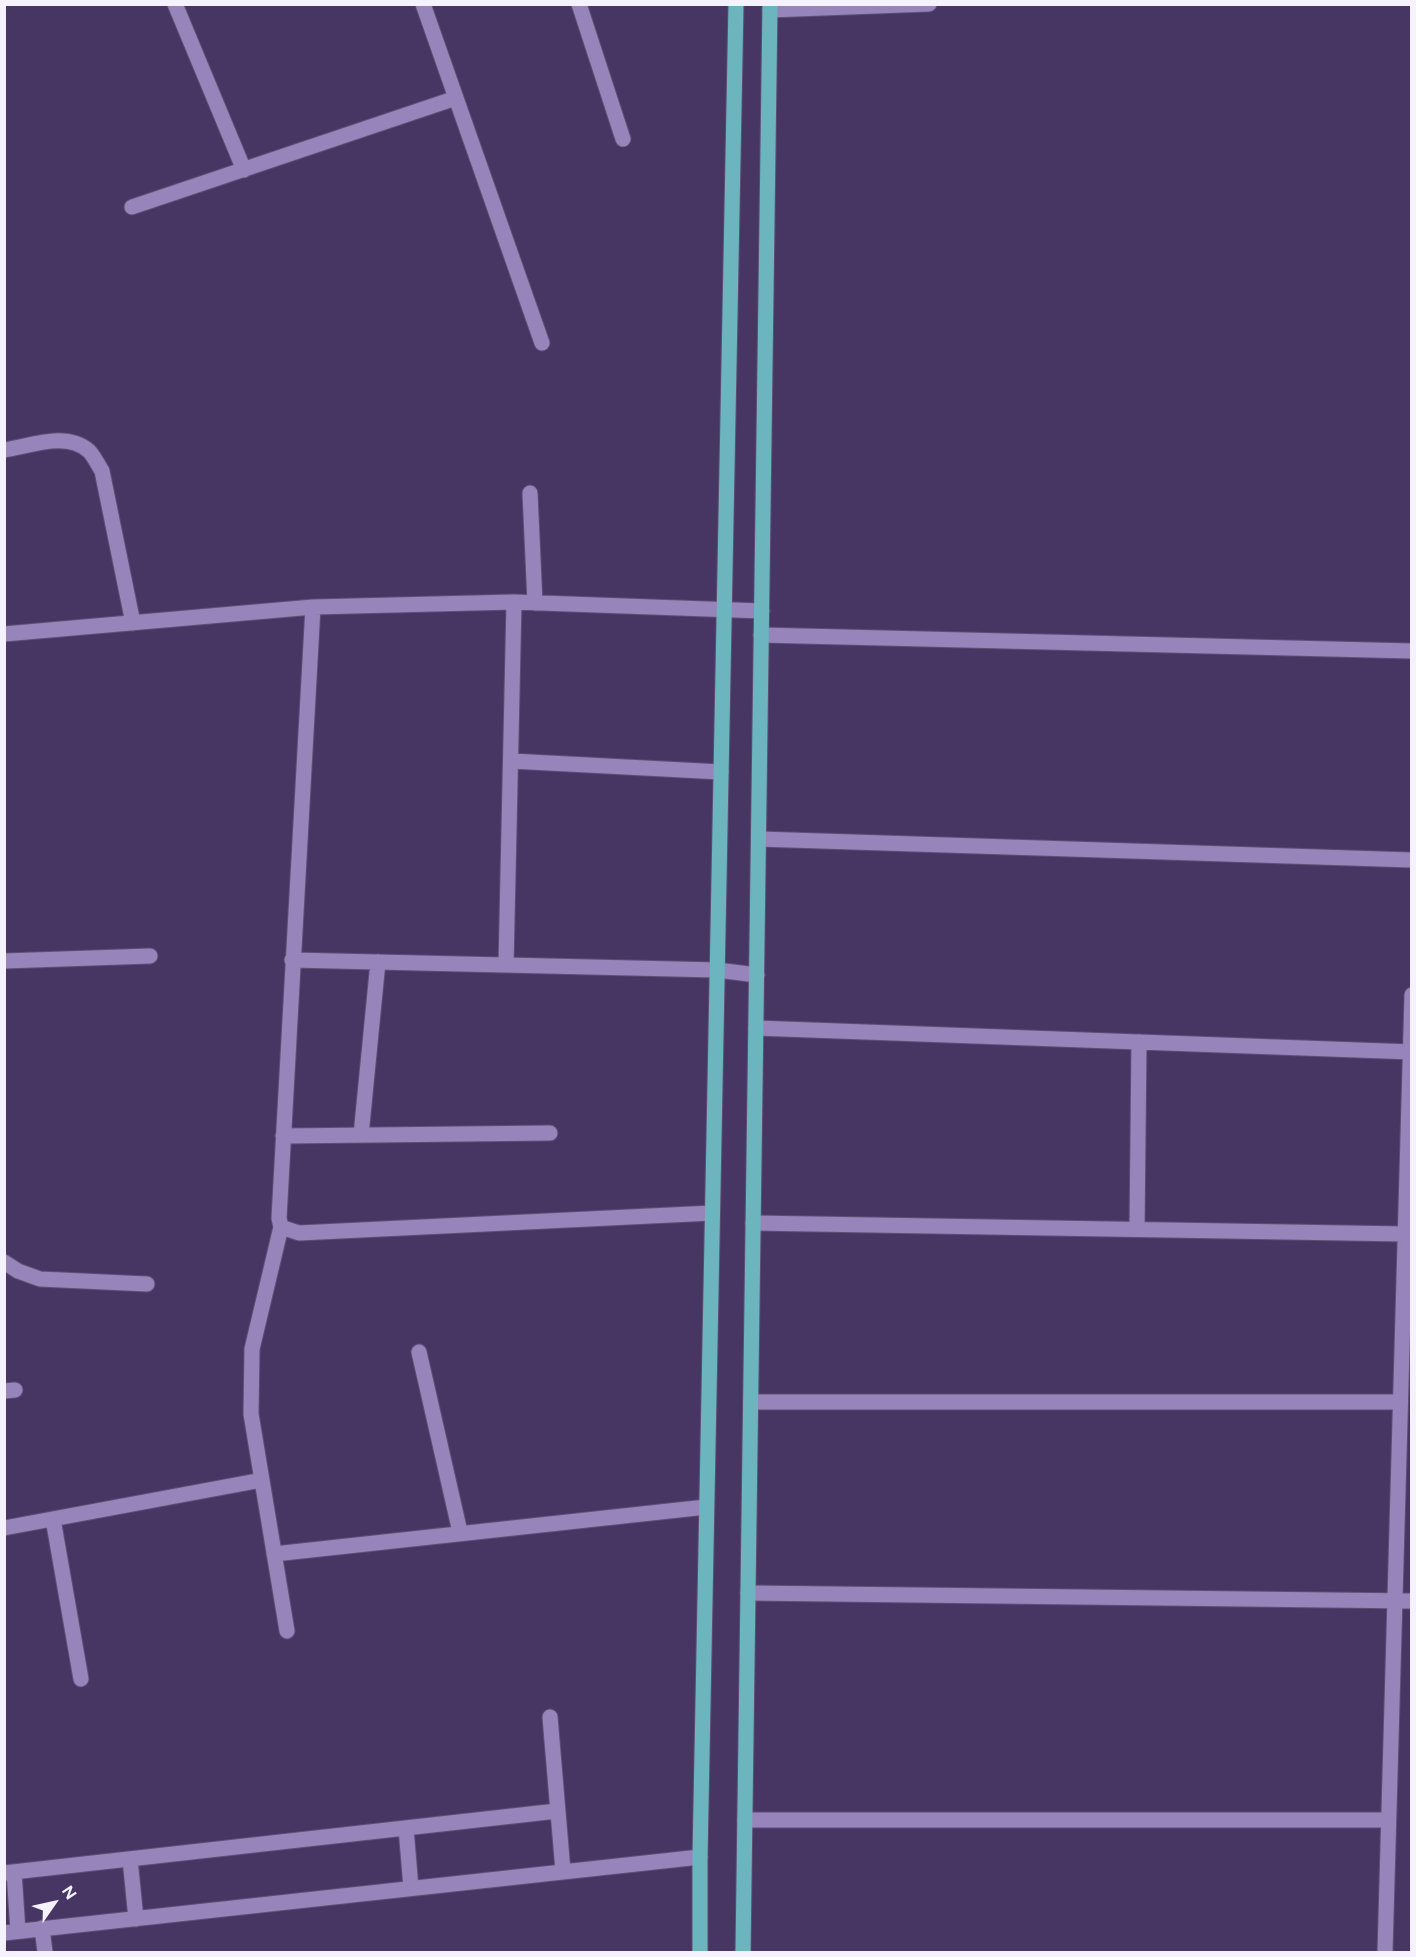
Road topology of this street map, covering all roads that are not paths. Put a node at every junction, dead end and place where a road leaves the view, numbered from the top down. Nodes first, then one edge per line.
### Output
1 (175, 4) edge
2 (423, 4) edge
3 (579, 4) edge
4 (736, 4) edge
5 (929, 4) edge
6 (770, 7) edge
7 (456, 98) junction
8 (623, 139) dead end
9 (244, 170) junction
10 (132, 207) dead end
11 (542, 343) dead end
12 (4, 450) edge
13 (530, 493) dead end
14 (514, 602) junction
15 (535, 603) junction
16 (313, 607) junction
17 (724, 609) junction
18 (762, 611) junction
19 (133, 623) junction
20 (4, 634) edge
21 (761, 635) junction
22 (1412, 651) edge
23 (511, 761) junction
24 (721, 772) junction
25 (759, 838) junction
26 (1412, 860) edge
27 (150, 956) dead end
28 (292, 960) junction
29 (4, 961) edge
30 (378, 962) junction
31 (506, 965) junction
32 (717, 970) junction
33 (757, 975) junction
34 (1412, 995) edge
35 (756, 1028) junction
36 (1140, 1042) junction
37 (1411, 1052) edge
38 (550, 1133) dead end
39 (361, 1135) junction
40 (283, 1136) junction
41 (712, 1213) junction
42 (753, 1223) junction
43 (281, 1227) junction
44 (1137, 1229) junction
45 (1405, 1234) junction
46 (4, 1262) edge
47 (1408, 1267) edge
48 (147, 1284) dead end
49 (419, 1352) dead end
50 (751, 1402) junction
51 (1400, 1402) junction
52 (1405, 1478) edge
53 (262, 1480) junction
54 (706, 1507) junction
55 (53, 1519) junction
56 (4, 1528) edge
57 (460, 1532) junction
58 (274, 1554) junction
59 (748, 1593) junction
60 (1395, 1600) junction
61 (1412, 1601) edge
62 (286, 1631) dead end
63 (81, 1679) dead end
64 (550, 1717) dead end
65 (557, 1810) junction
66 (745, 1820) junction
67 (1389, 1820) junction
68 (406, 1828) junction
69 (699, 1857) junction
70 (130, 1859) junction
71 (563, 1871) junction
72 (9, 1873) edge
73 (411, 1888) junction
74 (136, 1918) junction
75 (42, 1928) junction
76 (11, 1932) edge
77 (45, 1953) edge
78 (699, 1953) edge
79 (743, 1953) edge
80 (1385, 1953) edge

1 - 9 street
2 - 7 street
3 - 8 street
4 - 17 main road
5 - 6 street
6 - 18 main road
7 - 9 street
7 - 11 street
9 - 10 street
12 - 19 street
13 - 15 street
14 - 15 street
14 - 16 street
14 - 23 street
15 - 17 street
16 - 19 street
16 - 28 street
17 - 18 street
17 - 24 main road
18 - 21 main road
19 - 20 street
21 - 22 street
21 - 25 main road
23 - 24 street
23 - 31 street
24 - 32 main road
25 - 26 street
25 - 33 main road
27 - 29 street
28 - 30 street
28 - 40 street
30 - 31 street
30 - 39 street
31 - 32 street
32 - 33 street
32 - 41 main road
33 - 35 main road
34 - 37 street
35 - 36 street
35 - 42 main road
36 - 37 street
36 - 44 street
37 - 45 street
38 - 39 street
39 - 40 street
40 - 43 street
41 - 43 street
41 - 54 main road
42 - 44 street
42 - 50 main road
43 - 53 street
44 - 45 street
45 - 47 street
46 - 48 street
47 - 51 street
49 - 57 street
50 - 51 street
50 - 59 main road
51 - 52 street
52 - 60 street
53 - 55 street
53 - 58 street
54 - 57 street
54 - 69 main road
55 - 56 street
55 - 63 street
57 - 58 street
58 - 62 street
59 - 60 street
59 - 66 main road
60 - 61 street
60 - 67 street
64 - 65 street
65 - 68 street
65 - 71 street
66 - 67 street
66 - 79 main road
67 - 80 street
68 - 70 street
68 - 73 street
69 - 71 street
69 - 78 main road
70 - 72 street
70 - 74 street
71 - 73 street
72 - 76 street
73 - 74 street
74 - 75 street
75 - 76 street
75 - 77 street

